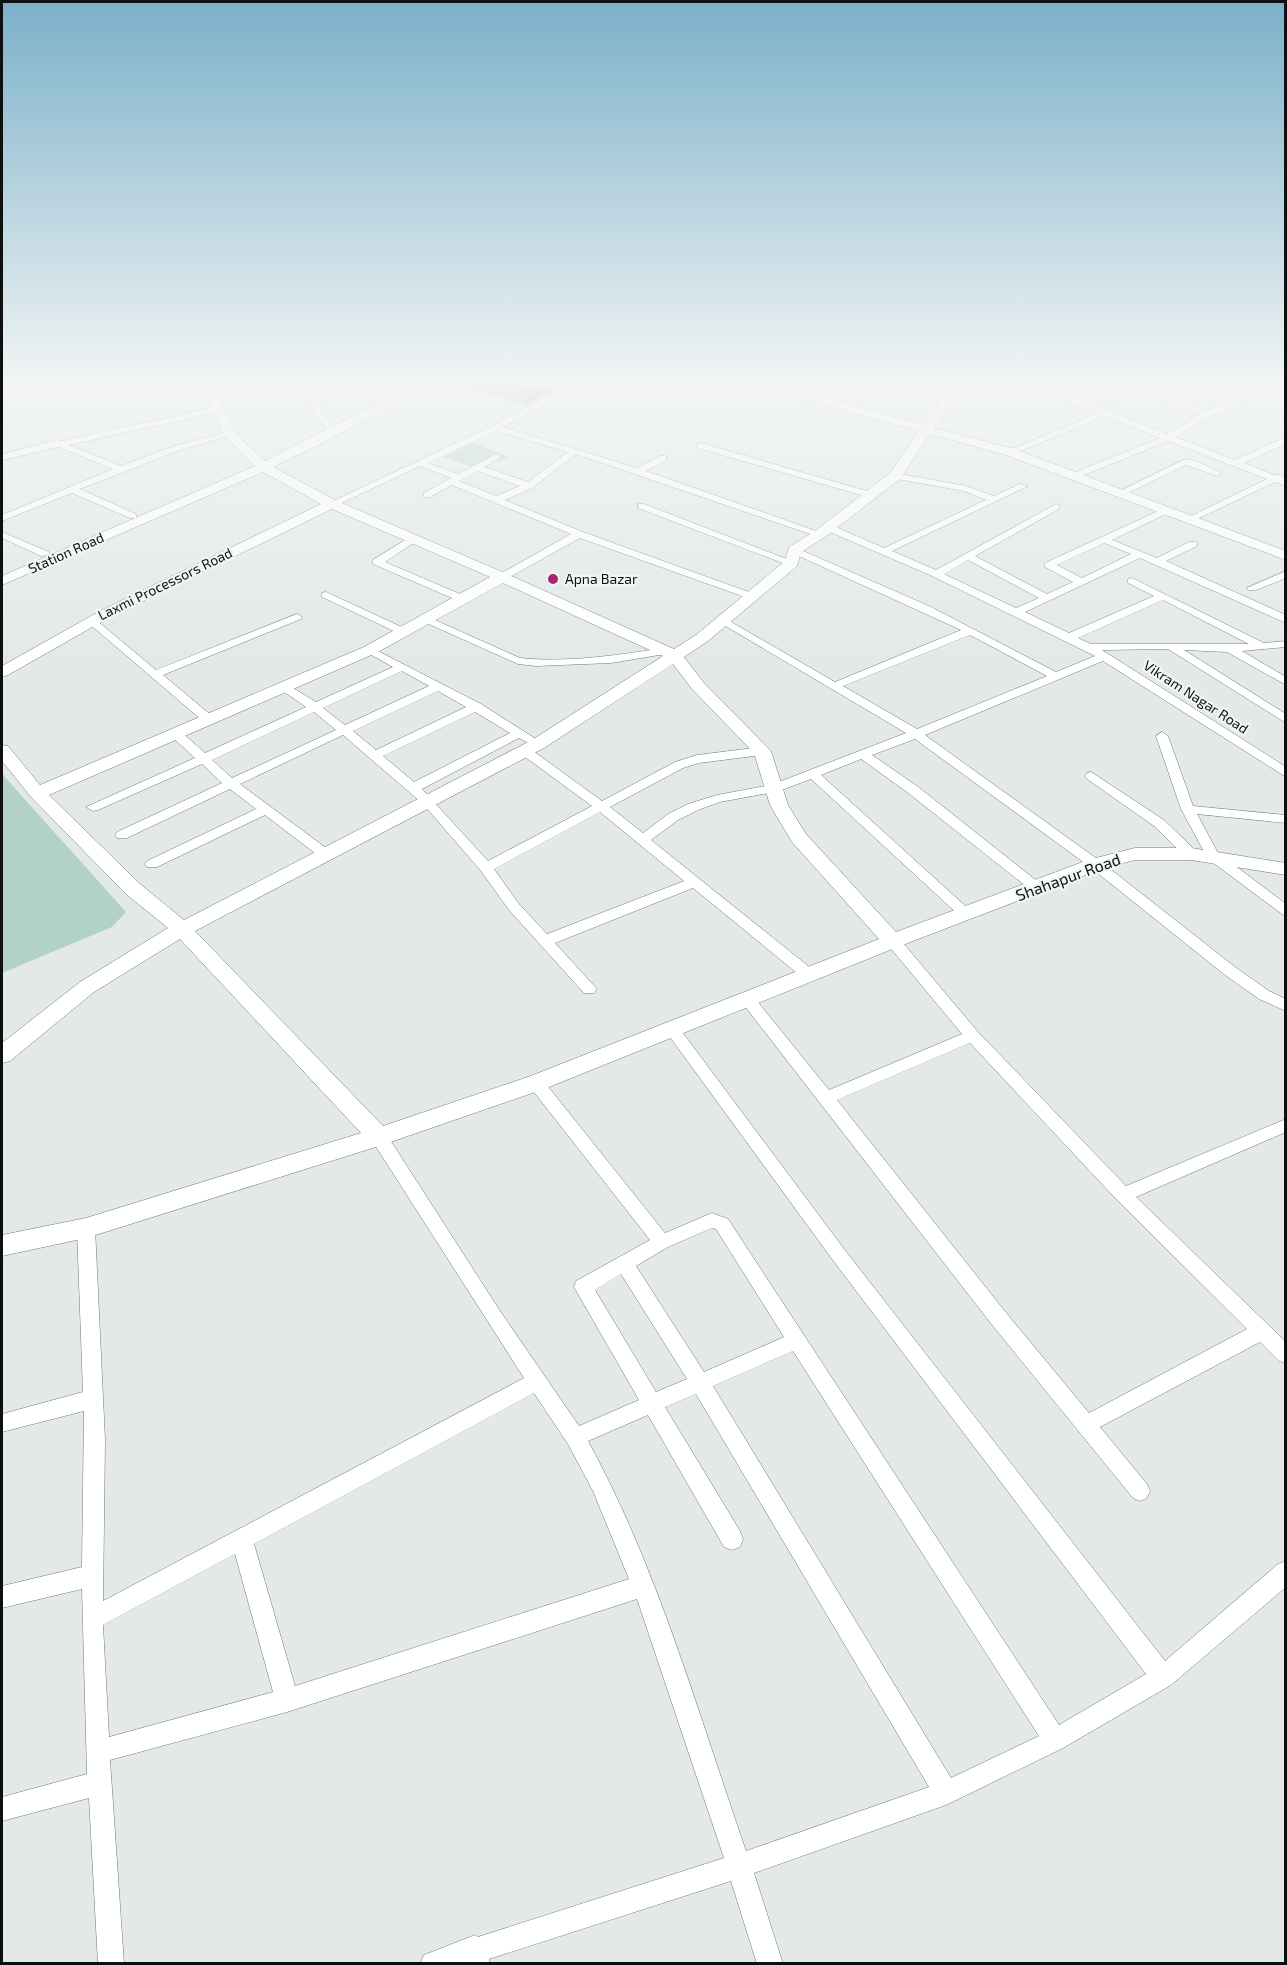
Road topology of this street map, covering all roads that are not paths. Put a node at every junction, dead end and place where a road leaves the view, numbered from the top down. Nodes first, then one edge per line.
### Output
1 (102, 477) edge
2 (232, 477) edge
3 (235, 477) edge
4 (282, 477) edge
5 (391, 477) edge
6 (449, 477) edge
7 (463, 477) edge
8 (503, 477) edge
9 (542, 477) edge
10 (656, 477) edge
11 (808, 477) edge
12 (894, 477) edge
13 (899, 477) edge
14 (1080, 477) edge
15 (1155, 477) edge
16 (1269, 477) edge
17 (1278, 477) edge
18 (1274, 479) junction
19 (457, 480) junction
20 (1286, 483) edge
21 (529, 486) junction
22 (1023, 486) dead end
23 (72, 489) junction
24 (1121, 493) junction
25 (427, 495) dead end
26 (871, 495) junction
27 (992, 499) junction
28 (496, 500) junction
29 (332, 504) junction
30 (641, 506) dead end
31 (1056, 507) dead end
32 (1167, 510) junction
33 (133, 516) junction
34 (2, 518) edge
35 (1190, 519) junction
36 (824, 530) junction
37 (579, 534) junction
38 (2, 535) edge
39 (414, 539) junction
40 (1104, 540) junction
41 (1193, 544) dead end
42 (885, 551) junction
43 (45, 554) junction
44 (1140, 554) junction
45 (967, 556) junction
46 (1286, 556) edge
47 (793, 557) junction
48 (1160, 560) junction
49 (2, 574) edge
50 (936, 574) junction
51 (1286, 574) edge
52 (502, 577) junction
53 (2, 581) edge
54 (1132, 581) dead end
55 (1082, 582) junction
56 (1252, 588) dead end
57 (326, 595) dead end
58 (1163, 596) junction
59 (753, 597) junction
60 (1047, 598) junction
61 (463, 599) junction
62 (1017, 612) junction
63 (297, 617) dead end
64 (426, 619) junction
65 (1286, 620) edge
66 (91, 621) junction
67 (722, 621) junction
68 (402, 631) junction
69 (969, 631) junction
70 (1071, 637) junction
71 (1286, 644) edge
72 (1171, 646) junction
73 (1264, 646) junction
74 (1089, 647) junction
75 (1230, 649) junction
76 (370, 650) junction
77 (670, 653) junction
78 (1104, 656) junction
79 (402, 667) junction
80 (2, 672) edge
81 (156, 674) junction
82 (1054, 675) junction
83 (1286, 682) edge
84 (438, 686) junction
85 (834, 686) junction
86 (284, 687) junction
87 (315, 707) junction
88 (477, 707) junction
89 (208, 719) junction
90 (1286, 720) edge
91 (345, 731) junction
92 (175, 733) junction
93 (519, 733) junction
94 (916, 734) junction
95 (1162, 736) dead end
96 (531, 747) junction
97 (2, 750) edge
98 (762, 751) junction
99 (863, 754) junction
100 (375, 755) junction
101 (203, 759) junction
102 (1286, 773) edge
103 (813, 774) junction
104 (1091, 776) dead end
105 (231, 784) junction
106 (413, 788) junction
107 (774, 788) junction
108 (37, 793) junction
109 (428, 801) junction
110 (93, 807) dead end
111 (602, 807) junction
112 (1188, 809) junction
113 (265, 810) junction
114 (1286, 819) edge
115 (122, 835) dead end
116 (643, 840) junction
117 (325, 854) junction
118 (1191, 854) junction
119 (1213, 856) junction
120 (152, 864) dead end
121 (1095, 864) junction
122 (486, 868) junction
123 (1286, 869) edge
124 (695, 882) junction
125 (1036, 888) junction
126 (1286, 912) edge
127 (967, 915) junction
128 (182, 929) junction
129 (545, 941) junction
130 (893, 941) junction
131 (808, 974) junction
132 (589, 989) dead end
133 (748, 1000) junction
134 (1286, 1006) edge
135 (672, 1029) junction
136 (972, 1036) junction
137 (2, 1055) edge
138 (536, 1083) junction
139 (826, 1098) junction
140 (1286, 1125) edge
141 (379, 1137) junction
142 (1123, 1195) junction
143 (86, 1228) junction
144 (662, 1242) junction
145 (2, 1246) edge
146 (624, 1263) junction
147 (1262, 1331) junction
148 (796, 1341) junction
149 (1286, 1355) edge
150 (537, 1381) junction
151 (700, 1383) junction
152 (93, 1399) junction
153 (652, 1404) junction
154 (2, 1423) edge
155 (1087, 1424) junction
156 (575, 1437) junction
157 (1140, 1491) dead end
158 (242, 1539) junction
159 (732, 1539) dead end
160 (1285, 1573) edge
161 (94, 1575) junction
162 (643, 1586) junction
163 (2, 1597) edge
164 (92, 1619) junction
165 (1163, 1677) junction
166 (286, 1700) junction
167 (1055, 1740) junction
168 (98, 1752) junction
169 (99, 1783) junction
170 (946, 1792) junction
171 (2, 1809) edge
172 (739, 1866) junction
173 (476, 1956) edge
174 (111, 1964) edge
175 (433, 1964) edge
176 (770, 1964) edge

1 - 23 street
2 - 33 main road, Station Road
3 - 53 main road, Station Road
4 - 29 main road
5 - 29 street
6 - 19 street
7 - 19 street
8 - 21 street
9 - 21 street
10 - 36 street, Vikram Nagar Road
11 - 26 street
12 - 26 main road
13 - 27 street
14 - 24 main road
15 - 24 street
16 - 18 street
17 - 18 street
18 - 20 street
18 - 35 street
19 - 25 street
19 - 28 street
21 - 28 street
22 - 27 street
23 - 33 street
23 - 34 street
24 - 32 main road
26 - 36 main road
27 - 42 street
28 - 37 street
29 - 39 main road
29 - 66 main road, Laxmi Processors Road
30 - 47 street
31 - 45 street
32 - 35 main road
32 - 40 street
33 - 43 main road, Station Road
35 - 46 main road
36 - 42 street, Vikram Nagar Road
36 - 47 main road
37 - 52 street
37 - 59 street
38 - 43 street
39 - 52 main road
39 - 61 street
40 - 44 street
40 - 55 street
41 - 48 street
42 - 50 street, Vikram Nagar Road
43 - 49 main road, Station Road
44 - 48 street
44 - 55 street
45 - 50 street
45 - 60 street
47 - 59 main road
47 - 69 street
48 - 65 street
50 - 62 street, Vikram Nagar Road
51 - 56 street
52 - 61 main road
52 - 77 main road
54 - 58 street
55 - 60 street
57 - 68 street
58 - 70 street
58 - 73 street
59 - 67 main road
60 - 62 street
61 - 64 main road
62 - 70 street, Vikram Nagar Road
63 - 81 street
64 - 68 main road
64 - 77 street
66 - 80 main road, Laxmi Processors Road
66 - 81 street
67 - 77 main road
67 - 85 street
68 - 76 main road
69 - 82 street
69 - 85 street
70 - 74 street, Vikram Nagar Road
71 - 73 street
72 - 74 street
72 - 75 street
72 - 90 street
73 - 75 street
74 - 78 street, Vikram Nagar Road
75 - 83 street
76 - 79 street
76 - 86 main road
77 - 96 main road
77 - 98 main road
78 - 82 street
78 - 102 street, Vikram Nagar Road
79 - 84 street
79 - 87 street
81 - 89 street
82 - 94 street
84 - 88 street
84 - 91 street
85 - 94 street
86 - 87 street
86 - 89 main road
87 - 91 street
87 - 101 street
88 - 93 street
88 - 100 street
89 - 92 main road
91 - 100 street
91 - 105 street
92 - 101 street
92 - 108 main road
93 - 96 street
93 - 106 street
94 - 99 street
94 - 121 street
95 - 112 street
96 - 109 main road
96 - 111 street
97 - 108 main road
98 - 107 main road
98 - 111 street
99 - 103 street
99 - 125 street
100 - 106 street
101 - 105 street
101 - 110 street
103 - 107 street
103 - 127 street
104 - 118 street
105 - 113 street
105 - 115 street
106 - 109 street
107 - 116 street
107 - 130 main road
108 - 128 main road
109 - 117 main road
109 - 122 street
111 - 116 street
111 - 122 street
112 - 114 street
112 - 119 street
113 - 117 street
113 - 120 street
116 - 124 street
117 - 128 main road
118 - 119 main road, Shahapur Road
118 - 121 main road, Shahapur Road
119 - 123 main road, Shahapur Road
119 - 126 street
121 - 125 main road, Shahapur Road
121 - 134 street
122 - 129 street
124 - 129 street
124 - 131 street
125 - 127 main road, Shahapur Road
127 - 130 main road, Shahapur Road
128 - 137 main road
128 - 141 main road
129 - 132 street
130 - 131 main road, Shahapur Road
130 - 136 street
131 - 133 main road, Shahapur Road
133 - 135 main road, Shahapur Road
133 - 139 street
135 - 138 main road, Shahapur Road
135 - 165 street
136 - 139 street
136 - 142 street
138 - 141 main road, Shahapur Road
138 - 144 street
139 - 155 street
140 - 142 street
141 - 143 main road, Shahapur Road
141 - 150 street
142 - 147 street
143 - 145 main road, Shahapur Road
143 - 152 street
144 - 146 street
144 - 148 street
146 - 151 street
146 - 153 street
147 - 149 street
147 - 155 street
148 - 151 street
148 - 167 street
150 - 156 street
150 - 158 street
151 - 153 street
151 - 170 street
152 - 154 street
152 - 161 street
153 - 156 street
153 - 159 street
155 - 157 street
156 - 162 street
158 - 164 street
158 - 166 street
160 - 165 street
161 - 163 street
161 - 164 street
162 - 166 street
162 - 172 street
164 - 168 street
165 - 167 street
166 - 168 street
167 - 170 street
168 - 169 street
169 - 171 street
169 - 174 street
170 - 172 street
172 - 173 street
172 - 176 street
173 - 175 street

